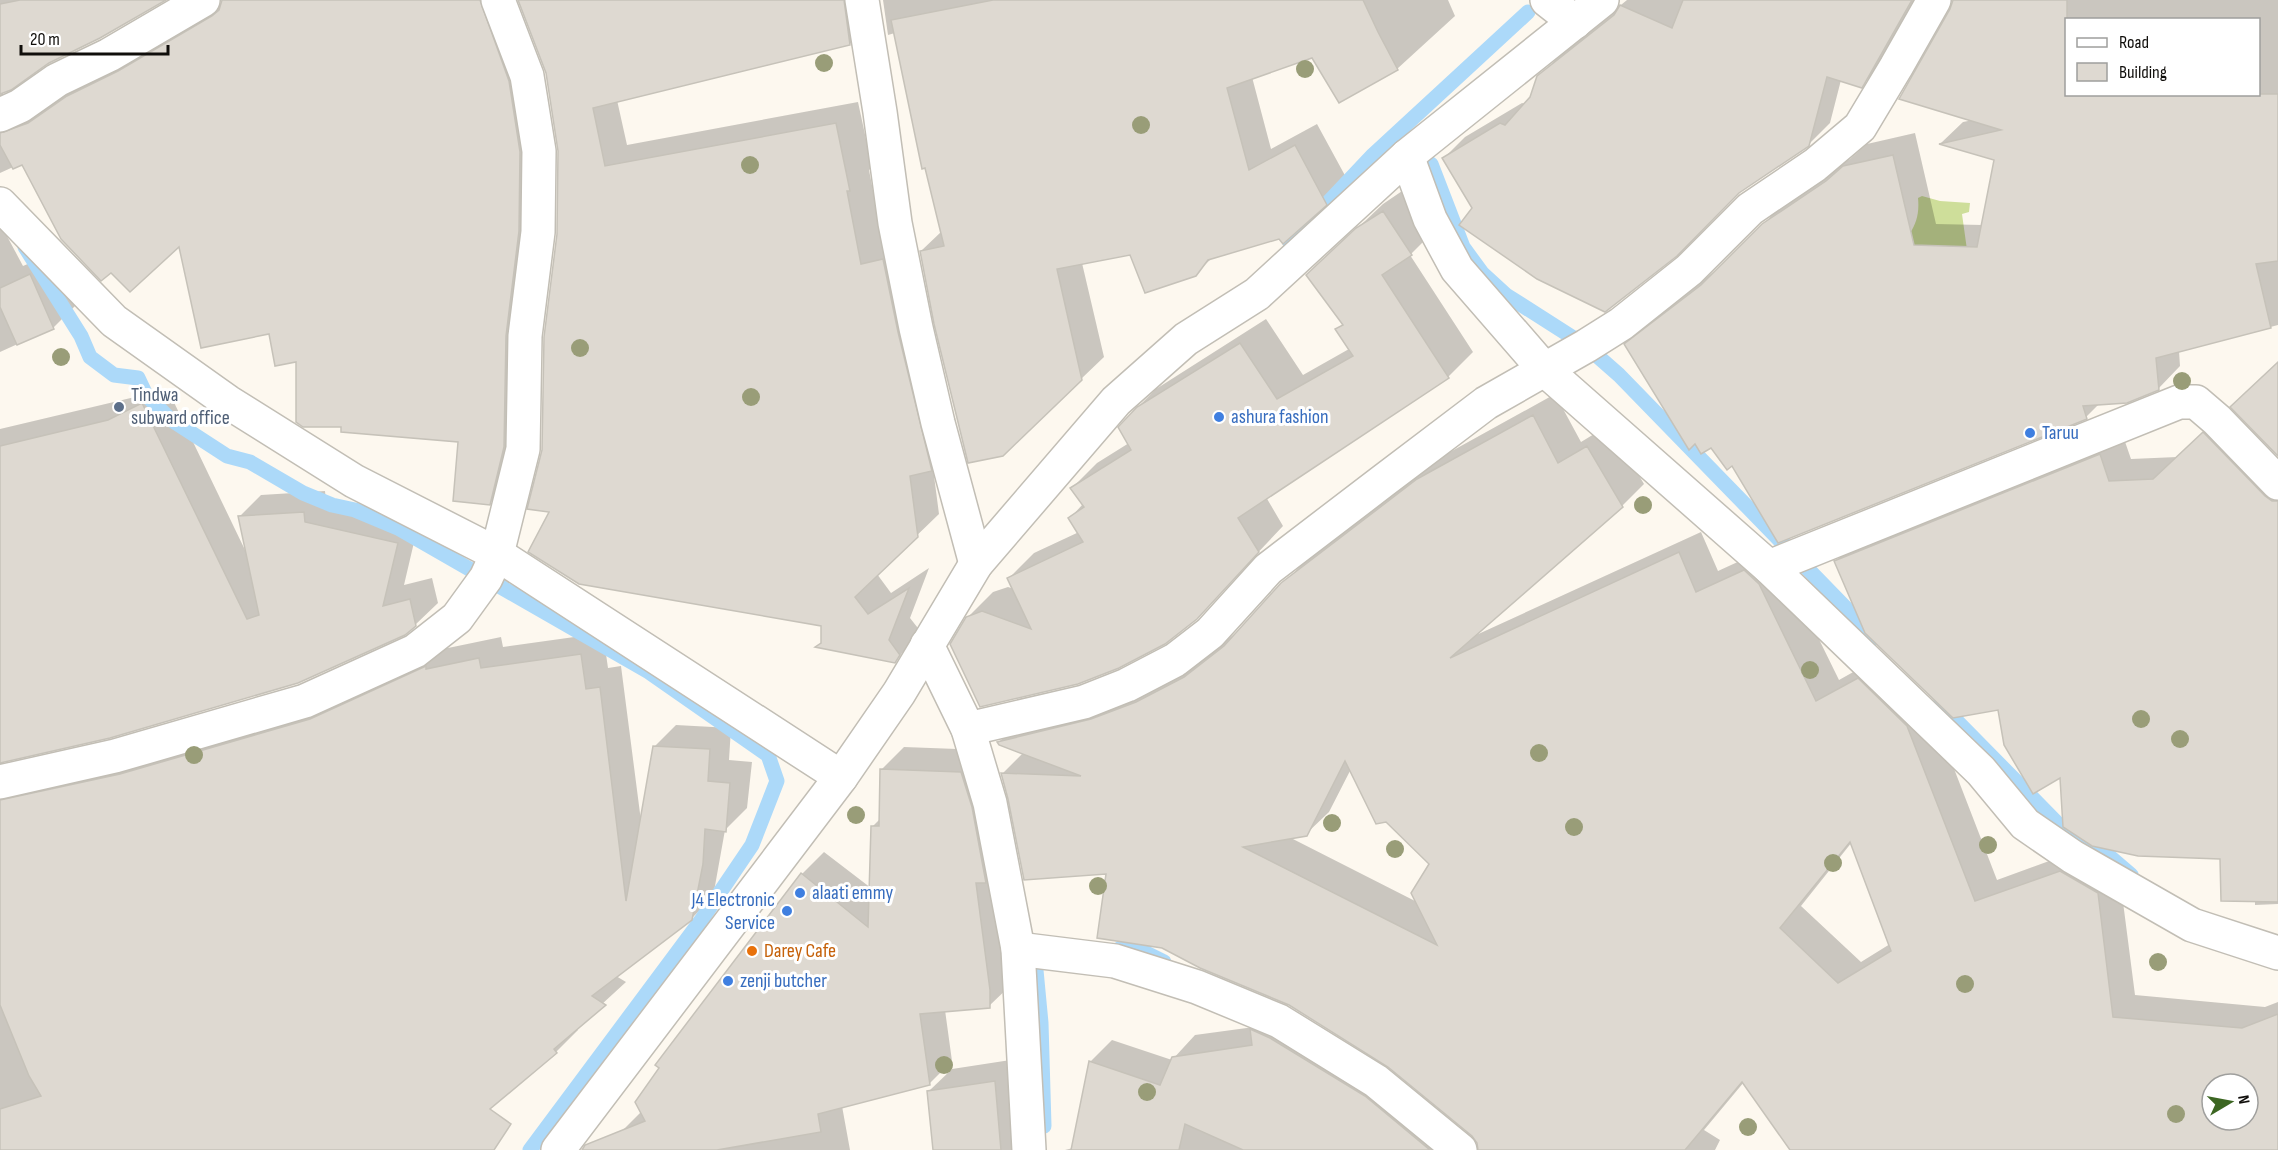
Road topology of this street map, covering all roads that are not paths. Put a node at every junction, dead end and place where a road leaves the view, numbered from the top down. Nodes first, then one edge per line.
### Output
1 (203, 0) edge
2 (498, 0) edge
3 (862, 0) edge
4 (1547, 0) edge
5 (1602, 0) edge
6 (1934, 0) edge
7 (1575, 22) junction
8 (0, 115) edge
9 (1407, 156) junction
10 (0, 204) edge
11 (1544, 369) junction
12 (2278, 483) edge
13 (497, 554) junction
14 (976, 564) junction
15 (1769, 567) junction
16 (927, 645) junction
17 (968, 729) junction
18 (841, 777) junction
19 (0, 782) edge
20 (1018, 949) junction
21 (2278, 953) edge
22 (558, 1150) edge
23 (1029, 1150) edge
24 (1460, 1150) edge

1 - 8 street
2 - 13 street
3 - 14 street
4 - 7 street
5 - 7 street
6 - 11 street
7 - 9 street
9 - 11 street
9 - 14 street
10 - 13 street
11 - 15 street
11 - 17 street
12 - 15 street
13 - 18 street
13 - 19 street
14 - 16 street
15 - 21 street
16 - 17 street
16 - 18 street
17 - 20 street
18 - 22 street
20 - 23 street
20 - 24 street

